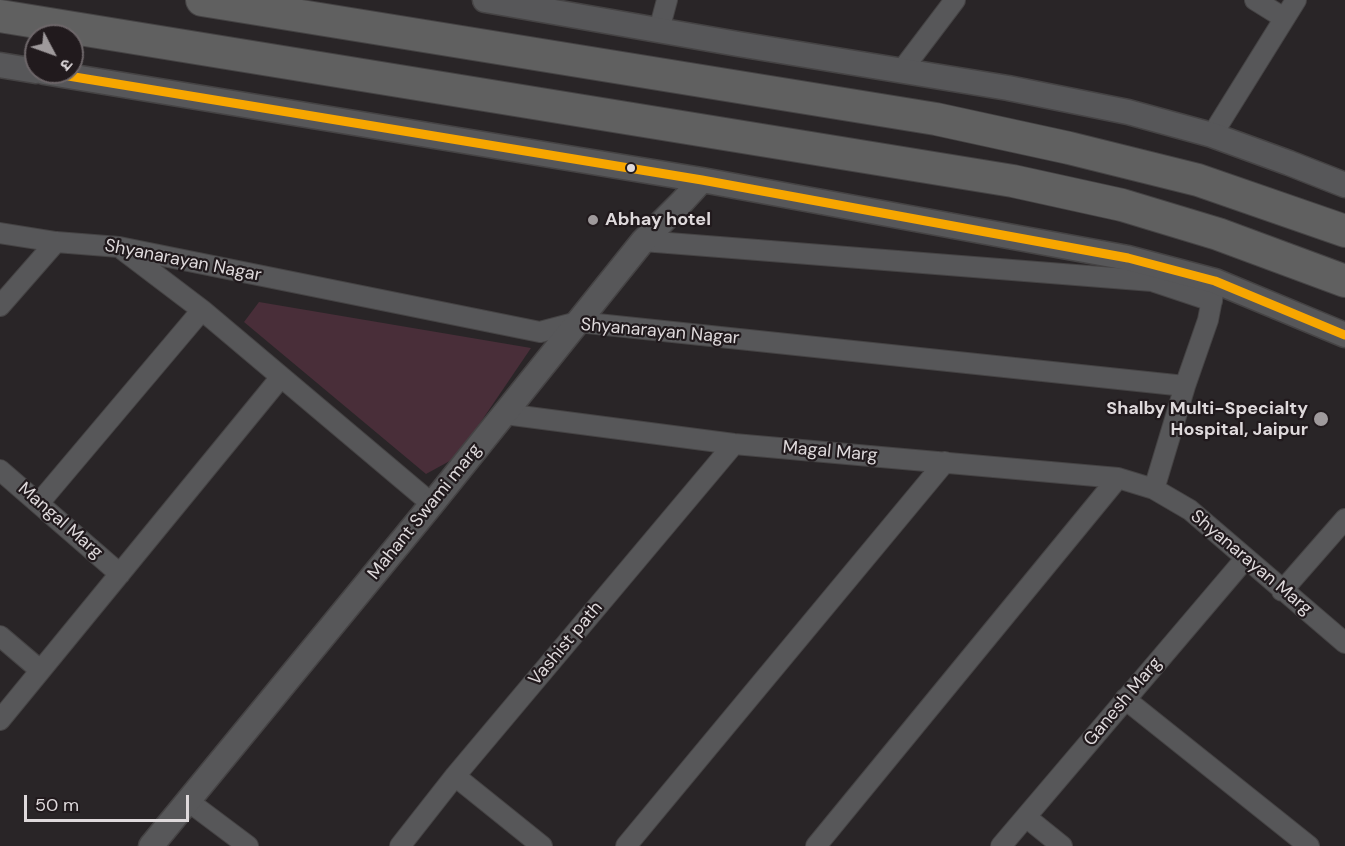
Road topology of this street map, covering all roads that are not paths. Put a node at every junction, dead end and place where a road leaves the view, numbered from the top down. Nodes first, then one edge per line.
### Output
1 (202, 0) edge
2 (485, 0) edge
3 (667, 0) edge
4 (955, 0) edge
5 (1255, 0) edge
6 (1296, 0) edge
7 (0, 16) edge
8 (1284, 18) junction
9 (659, 30) junction
10 (0, 65) edge
11 (24, 69) edge
12 (902, 70) junction
13 (84, 79) edge
14 (1212, 135) junction
15 (702, 180) junction
16 (1345, 185) edge
17 (1345, 231) edge
18 (0, 233) edge
19 (643, 241) junction
20 (56, 242) junction
21 (120, 247) junction
22 (1345, 281) edge
23 (1214, 291) junction
24 (0, 306) edge
25 (202, 310) junction
26 (578, 322) junction
27 (1345, 335) edge
28 (281, 377) junction
29 (1185, 386) junction
30 (505, 414) junction
31 (734, 444) junction
32 (945, 462) junction
33 (0, 470) edge
34 (1118, 478) junction
35 (1154, 489) junction
36 (39, 503) junction
37 (432, 504) junction
38 (1345, 519) edge
39 (1245, 559) junction
40 (120, 573) junction
41 (1282, 591) junction
42 (0, 636) edge
43 (1345, 643) edge
44 (40, 670) junction
45 (1125, 699) junction
46 (0, 720) edge
47 (455, 776) junction
48 (188, 801) junction
49 (1026, 817) junction
50 (151, 846) edge
51 (248, 846) edge
52 (400, 846) edge
53 (542, 846) edge
54 (626, 846) edge
55 (816, 846) edge
56 (1001, 846) edge
57 (1062, 846) edge
58 (1309, 846) edge

1 - 17 highway
2 - 9 street
3 - 9 street
4 - 12 street
5 - 8 street
6 - 8 street
7 - 22 highway
8 - 14 street
9 - 12 street
10 - 11 street
12 - 14 street
13 - 15 street
14 - 16 street
15 - 19 street, Mahant Swami marg
15 - 23 street
18 - 20 street, Shyanarayan Nagar
19 - 23 street
19 - 26 street, Mahant Swami marg
20 - 21 street, Shyanarayan Nagar
20 - 24 street
21 - 25 street
21 - 26 street, Shyanarayan Nagar
23 - 27 street
23 - 29 street
25 - 28 street
25 - 36 street
26 - 29 street, Shyanarayan Nagar
26 - 30 street, Mahant Swami marg
28 - 37 street
28 - 40 street
29 - 35 street
30 - 31 street, Magal Marg
30 - 37 street, Mahant Swami marg
31 - 32 street, Magal Marg
31 - 47 street, Vashist path
32 - 34 street, Magal Marg
32 - 54 street
33 - 36 street, Mangal Marg
34 - 35 street, Magal Marg
34 - 55 street
35 - 39 street, Shyanarayan Marg
36 - 40 street, Mangal Marg
37 - 48 street, Mahant Swami marg
38 - 41 street
39 - 41 street, Shyanarayan Marg
39 - 45 street, Ganesh Marg
40 - 44 street
41 - 43 street, Shyanarayan Marg
42 - 44 street
44 - 46 street
45 - 49 street, Ganesh Marg
45 - 58 street
47 - 52 street, Vashist path
47 - 53 street
48 - 50 street, Mahant Swami marg
48 - 51 street
49 - 56 street, Ganesh Marg
49 - 57 street

